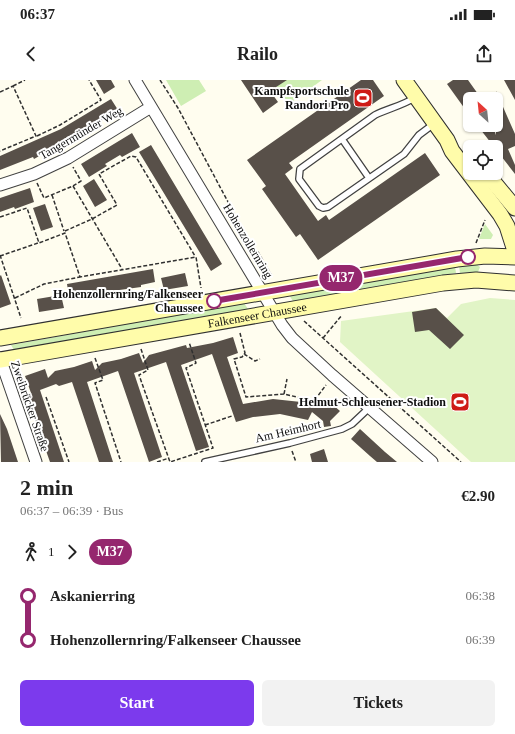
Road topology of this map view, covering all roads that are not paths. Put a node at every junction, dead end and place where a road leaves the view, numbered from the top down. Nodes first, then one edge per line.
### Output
1 (135, 80) edge
2 (404, 80) edge
3 (416, 97) junction
4 (151, 107) junction
5 (435, 123) junction
6 (342, 139) junction
7 (447, 140) junction
8 (463, 153) edge
9 (369, 178) junction
10 (492, 180) edge
11 (0, 185) edge
12 (515, 208) edge
13 (515, 251) edge
14 (485, 256) junction
15 (515, 257) edge
16 (485, 280) junction
17 (515, 282) edge
18 (263, 292) junction
19 (275, 312) junction
20 (0, 338) edge
21 (0, 359) edge
22 (369, 408) junction
23 (36, 462) edge
24 (204, 462) edge
25 (432, 462) edge

1 - 4 street, Hohenzollernring
2 - 3 main road
3 - 5 main road
3 - 6 lane
4 - 11 street, Tangermünder Weg
4 - 18 street, Hohenzollernring
5 - 7 main road
5 - 9 lane
6 - 9 lane
6 - 9 lane
7 - 8 main road
7 - 13 main road
10 - 12 main road
14 - 15 main road, Falkenseer Chaussee
14 - 16 main road
14 - 18 main road, Falkenseer Chaussee
16 - 17 main road, Falkenseer Chaussee
16 - 19 main road, Falkenseer Chaussee
18 - 19 street, Hohenzollernring
18 - 20 main road, Falkenseer Chaussee
19 - 21 main road, Falkenseer Chaussee
19 - 22 street, Hohenzollernring
21 - 23 street, Zweibrücker Straße
22 - 24 lane, Am Heimhort
22 - 25 street, Hohenzollernring

